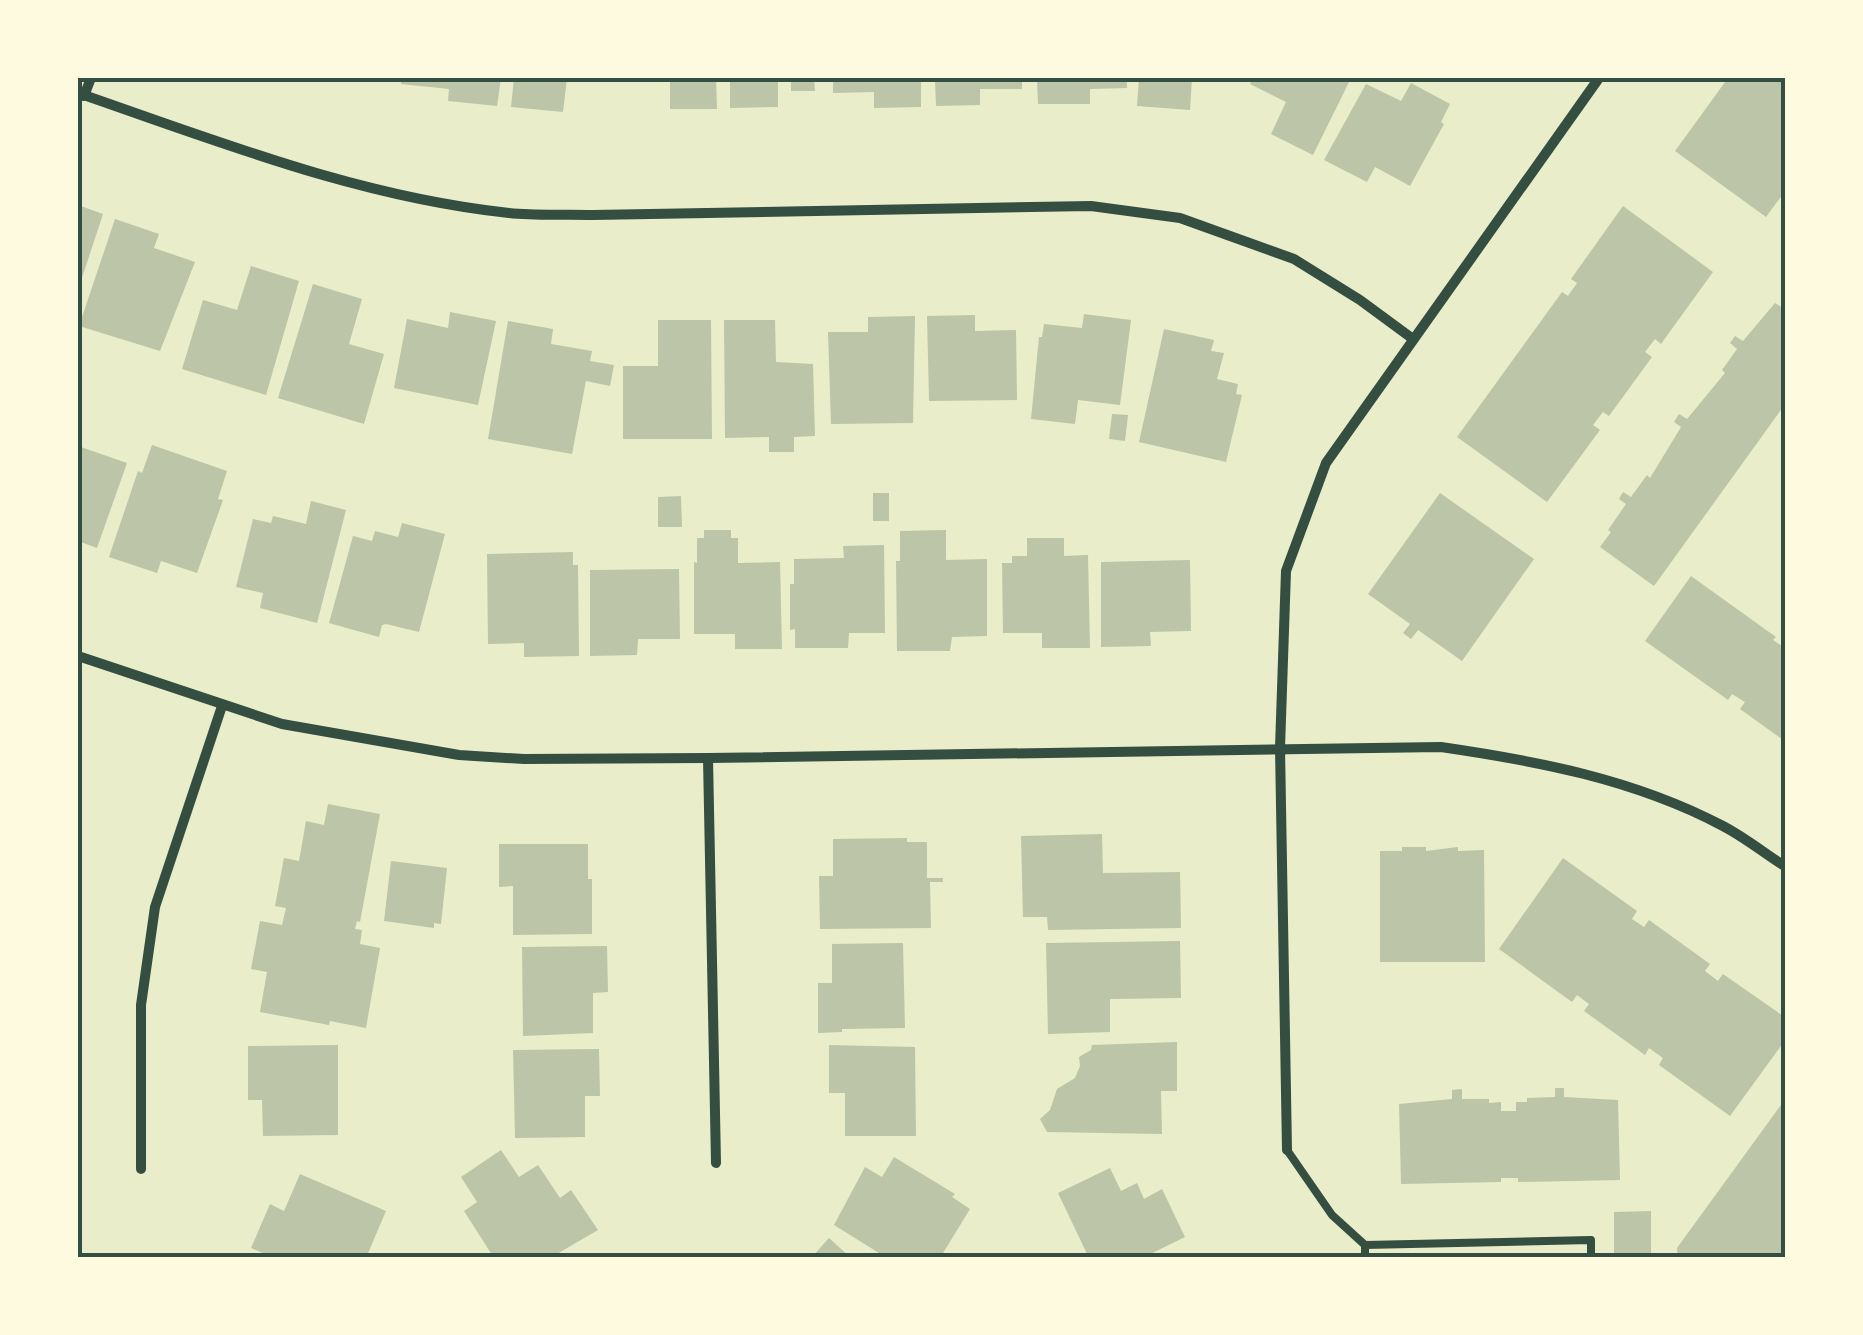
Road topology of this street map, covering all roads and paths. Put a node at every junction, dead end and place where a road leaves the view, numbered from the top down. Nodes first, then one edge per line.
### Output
1 (91, 78) edge
2 (1599, 78) edge
3 (81, 95) edge
4 (1413, 339) junction
5 (78, 656) edge
6 (222, 706) junction
7 (1280, 748) junction
8 (708, 758) junction
9 (1786, 867) edge
10 (1287, 1150) joint
11 (716, 1163) dead end
12 (141, 1169) dead end
13 (1365, 1245) junction
14 (1366, 1258) edge
15 (1591, 1258) edge

1 - 3 street
2 - 4 street
3 - 4 street
4 - 7 street
5 - 6 street
6 - 8 street
6 - 12 street
7 - 8 street
7 - 9 street
7 - 10 street
8 - 11 street
10 - 13 lane
13 - 14 lane
13 - 15 lane

